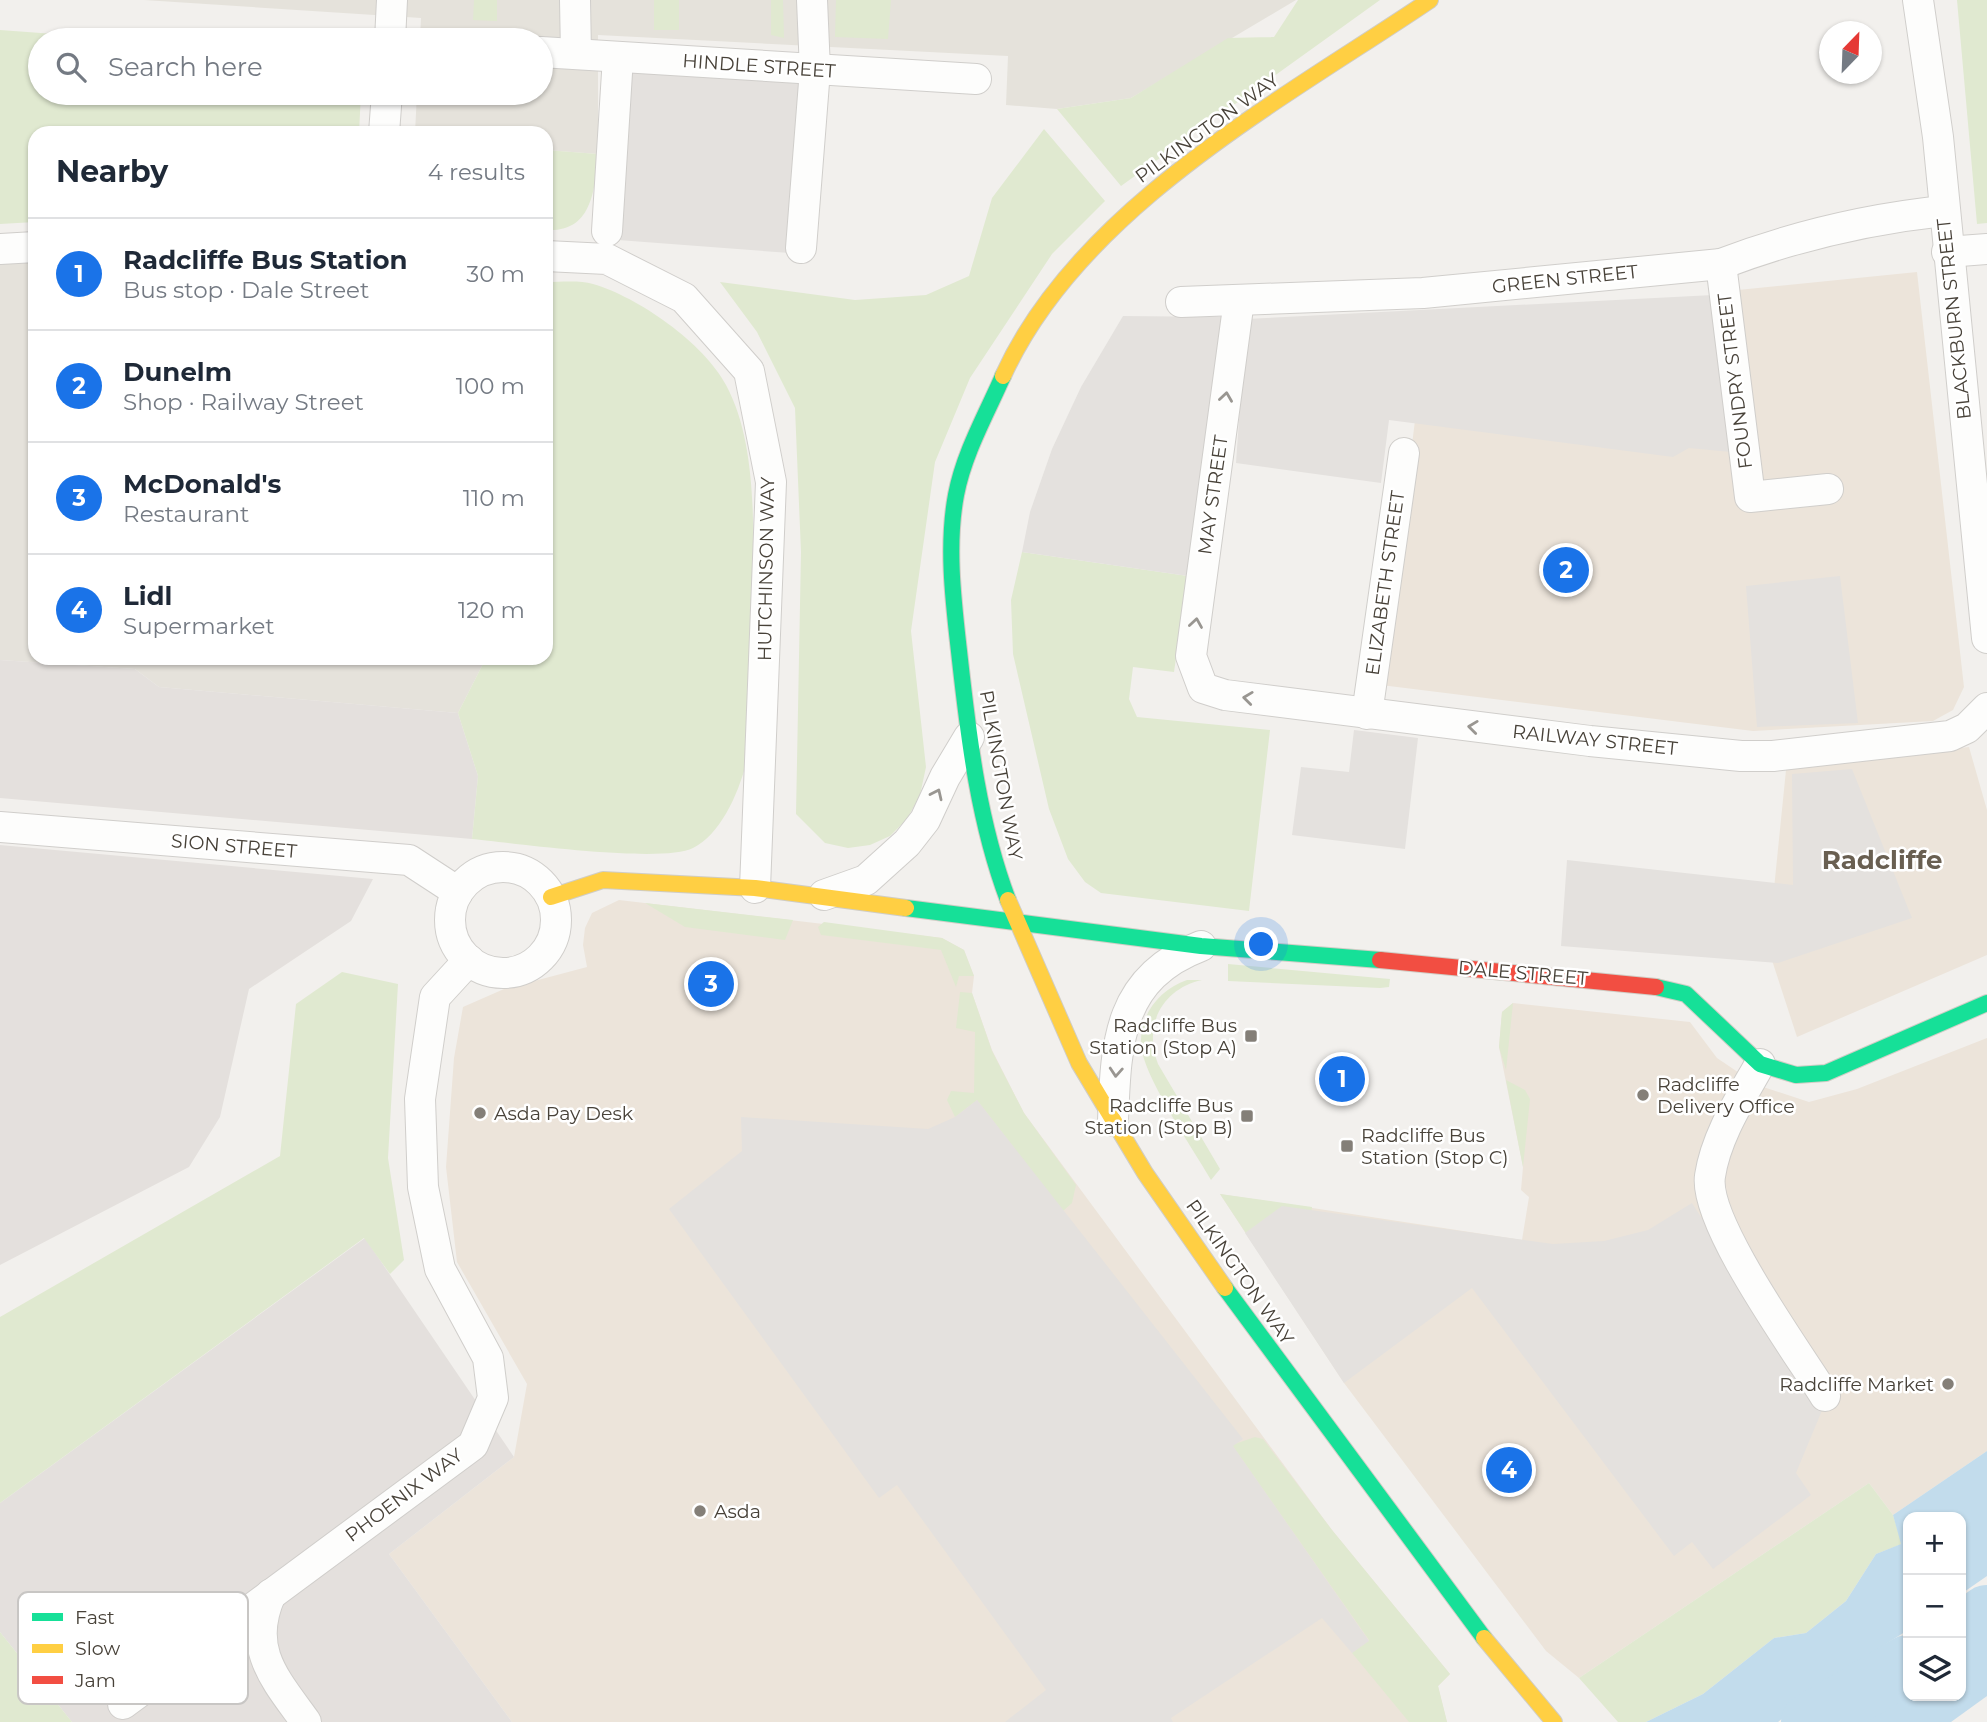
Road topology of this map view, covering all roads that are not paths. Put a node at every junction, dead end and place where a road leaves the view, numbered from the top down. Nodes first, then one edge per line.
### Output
1 (392, 0) edge
2 (575, 0) edge
3 (812, 0) edge
4 (1430, 0) edge
5 (1919, 0) edge
6 (391, 28) edge
7 (553, 53) edge
8 (576, 54) junction
9 (618, 57) junction
10 (814, 70) junction
11 (976, 79) dead end
12 (386, 105) edge
13 (385, 126) edge
14 (1943, 211) junction
15 (607, 231) dead end
16 (28, 247) edge
17 (801, 248) dead end
18 (0, 249) edge
19 (1987, 249) edge
20 (1947, 252) junction
21 (553, 256) edge
22 (1721, 264) junction
23 (1239, 300) junction
24 (1181, 302) dead end
25 (1404, 453) dead end
26 (1978, 478) edge
27 (1828, 489) dead end
28 (1987, 638) edge
29 (1203, 688) joint
30 (1367, 714) junction
31 (1985, 716) edge
32 (969, 737) junction
33 (0, 827) edge
34 (755, 888) junction
35 (458, 892) junction
36 (551, 897) junction
37 (814, 898) junction
38 (1016, 922) junction
39 (1200, 946) junction
40 (469, 960) junction
41 (1987, 1003) edge
42 (1760, 1063) junction
43 (1113, 1121) junction
44 (1825, 1396) dead end
45 (271, 1594) junction
46 (248, 1611) edge
47 (1552, 1719) edge
48 (306, 1722) edge

1 - 6 street
2 - 8 street
3 - 10 street
4 - 32 main road, PILKINGTON WAY
5 - 14 street, BLACKBURN STREET
7 - 8 street, HINDLE STREET
8 - 9 street, HINDLE STREET
9 - 10 street, HINDLE STREET
9 - 15 street
10 - 11 street, HINDLE STREET
10 - 17 street
12 - 13 street
14 - 20 street, BLACKBURN STREET
14 - 22 street, GREEN STREET
16 - 18 street
19 - 20 street
20 - 26 street, BLACKBURN STREET
21 - 34 street, HUTCHINSON WAY
22 - 23 street, GREEN STREET
22 - 27 street, FOUNDRY STREET
23 - 24 street, GREEN STREET
29 -> 23 street, MAY STREET
25 - 30 street, ELIZABETH STREET
26 - 28 street, BLACKBURN STREET
30 -> 29 street, RAILWAY STREET
31 -> 30 street, RAILWAY STREET
37 -> 32 street
32 - 38 main road, PILKINGTON WAY
33 - 35 street, SION STREET
34 - 36 main road, DALE STREET
34 - 37 main road, DALE STREET
35 - 36 street
35 - 40 street
36 - 40 street
37 - 38 main road, DALE STREET
38 - 39 main road, DALE STREET
38 - 43 main road, PILKINGTON WAY
39 - 42 main road, DALE STREET
39 -> 43 street
40 - 45 street, PHOENIX WAY
41 - 42 main road, DALE STREET
42 - 44 street
43 - 47 main road, PILKINGTON WAY
45 - 46 street, PHOENIX WAY
45 - 48 street

